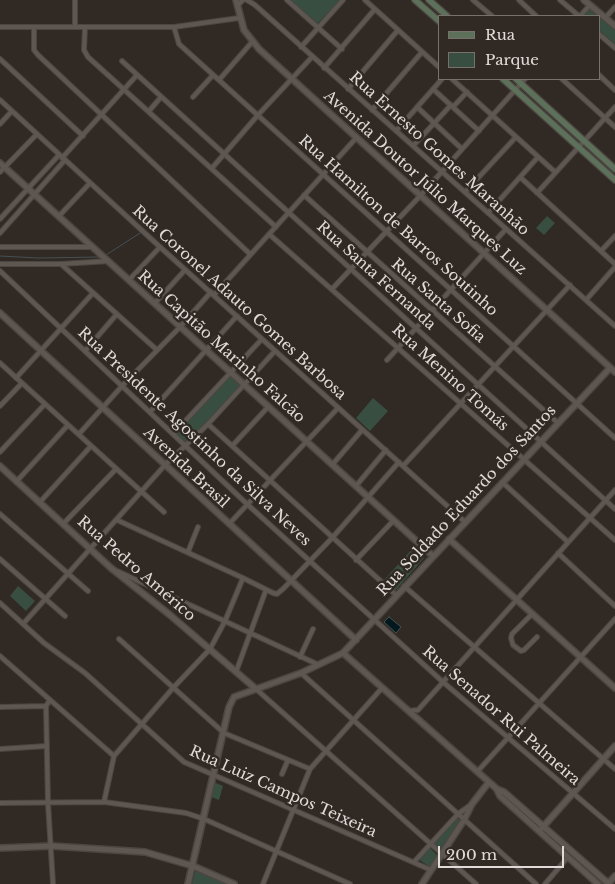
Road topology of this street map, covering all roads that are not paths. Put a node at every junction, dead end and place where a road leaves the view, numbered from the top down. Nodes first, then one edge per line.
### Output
1 (75, 0) edge
2 (243, 0) edge
3 (247, 0) edge
4 (287, 0) edge
5 (343, 0) edge
6 (365, 0) edge
7 (415, 0) edge
8 (429, 0) edge
9 (474, 0) edge
10 (519, 0) edge
11 (560, 0) edge
12 (584, 0) edge
13 (236, 3) edge
14 (590, 5) junction
15 (423, 7) junction
16 (615, 7) edge
17 (375, 10) junction
18 (445, 15) edge
19 (491, 15) edge
20 (535, 15) edge
21 (579, 15) edge
22 (581, 15) edge
23 (239, 18) junction
24 (605, 18) junction
25 (438, 20) edge
26 (615, 26) edge
27 (0, 27) edge
28 (34, 27) junction
29 (75, 27) junction
30 (85, 27) junction
31 (174, 27) junction
32 (318, 29) junction
33 (398, 30) junction
34 (600, 35) edge
35 (252, 42) junction
36 (301, 47) junction
37 (615, 48) edge
38 (342, 49) junction
39 (422, 52) junction
40 (312, 57) junction
41 (0, 59) edge
42 (122, 61) dead end
43 (438, 66) edge
44 (324, 68) junction
45 (137, 75) junction
46 (213, 75) junction
47 (600, 76) edge
48 (292, 79) junction
49 (219, 80) junction
50 (441, 80) edge
51 (453, 80) edge
52 (504, 80) edge
53 (520, 80) edge
54 (563, 80) edge
55 (124, 89) junction
56 (348, 89) junction
57 (433, 89) junction
58 (515, 90) junction
59 (615, 90) edge
60 (467, 92) junction
61 (193, 96) dead end
62 (162, 97) junction
63 (0, 100) edge
64 (452, 106) junction
65 (417, 107) junction
66 (615, 107) edge
67 (372, 110) junction
68 (149, 111) junction
69 (12, 112) junction
70 (258, 115) junction
71 (492, 115) junction
72 (101, 116) junction
73 (605, 118) junction
74 (434, 123) junction
75 (0, 124) edge
76 (615, 127) edge
77 (396, 131) junction
78 (478, 131) junction
79 (36, 134) junction
80 (83, 136) junction
81 (516, 136) junction
82 (357, 137) junction
83 (584, 141) junction
84 (413, 146) junction
85 (578, 147) junction
86 (462, 149) junction
87 (224, 153) junction
88 (62, 157) junction
89 (538, 157) junction
90 (0, 163) edge
91 (5, 167) junction
92 (212, 168) junction
93 (615, 169) edge
94 (0, 172) edge
95 (442, 172) junction
96 (556, 172) junction
97 (323, 174) junction
98 (520, 178) junction
99 (615, 180) edge
100 (90, 182) junction
101 (28, 188) junction
102 (465, 192) junction
103 (537, 193) junction
104 (35, 194) junction
105 (304, 195) junction
106 (421, 195) junction
107 (289, 212) junction
108 (488, 213) junction
109 (58, 216) junction
110 (0, 219) edge
111 (276, 226) junction
112 (506, 229) junction
113 (387, 232) junction
114 (0, 233) edge
115 (269, 234) junction
116 (615, 236) edge
117 (0, 247) edge
118 (93, 247) junction
119 (160, 247) junction
120 (601, 251) junction
121 (367, 252) junction
122 (484, 253) junction
123 (250, 254) junction
124 (108, 261) junction
125 (0, 264) edge
126 (62, 264) junction
127 (615, 265) edge
128 (350, 269) junction
129 (185, 270) junction
130 (0, 271) edge
131 (129, 280) junction
132 (570, 285) junction
133 (332, 289) junction
134 (451, 290) junction
135 (93, 294) junction
136 (212, 294) junction
137 (586, 300) junction
138 (155, 303) junction
139 (432, 310) junction
140 (547, 310) junction
141 (0, 313) edge
142 (117, 314) junction
143 (237, 316) junction
144 (615, 319) edge
145 (613, 324) edge
146 (180, 327) junction
147 (416, 327) junction
148 (61, 328) junction
149 (262, 339) junction
150 (514, 346) junction
151 (398, 348) junction
152 (157, 350) junction
153 (40, 351) junction
154 (85, 351) junction
155 (206, 351) junction
156 (276, 352) junction
157 (387, 360) dead end
158 (0, 363) edge
159 (615, 363) edge
160 (496, 366) junction
161 (610, 368) junction
162 (230, 372) junction
163 (615, 372) edge
164 (16, 378) junction
165 (22, 383) junction
166 (245, 384) junction
167 (478, 384) junction
168 (122, 386) junction
169 (461, 403) junction
170 (577, 403) junction
171 (45, 404) junction
172 (0, 406) edge
173 (268, 407) junction
174 (103, 408) junction
175 (338, 408) junction
176 (150, 412) junction
177 (558, 422) junction
178 (208, 424) junction
179 (68, 425) junction
180 (362, 430) junction
181 (79, 434) junction
182 (173, 434) junction
183 (615, 438) edge
184 (541, 441) junction
185 (306, 442) junction
186 (92, 446) junction
187 (185, 446) junction
188 (232, 446) junction
189 (386, 450) junction
190 (0, 452) edge
191 (524, 459) junction
192 (399, 462) junction
193 (165, 465) junction
194 (332, 465) junction
195 (0, 466) edge
196 (403, 466) junction
197 (116, 469) junction
198 (270, 480) junction
199 (16, 482) junction
200 (502, 482) junction
201 (356, 486) junction
202 (615, 490) edge
203 (142, 493) junction
204 (368, 496) junction
205 (606, 500) junction
206 (40, 502) junction
207 (247, 504) junction
208 (615, 508) edge
209 (164, 512) dead end
210 (0, 514) edge
211 (590, 518) junction
212 (117, 520) junction
213 (394, 520) junction
214 (465, 522) junction
215 (64, 524) junction
216 (229, 524) junction
217 (198, 527) dead end
218 (332, 538) junction
219 (449, 539) junction
220 (615, 540) edge
221 (568, 542) junction
222 (455, 544) junction
223 (90, 549) junction
224 (427, 550) junction
225 (438, 550) junction
226 (188, 552) junction
227 (558, 553) junction
228 (433, 556) junction
229 (0, 559) edge
230 (356, 560) junction
231 (310, 561) junction
232 (111, 568) junction
233 (68, 573) junction
234 (243, 578) junction
235 (292, 581) junction
236 (404, 586) junction
237 (266, 590) junction
238 (88, 591) dead end
239 (396, 595) junction
240 (46, 598) junction
241 (516, 600) junction
242 (0, 603) edge
243 (615, 606) edge
244 (532, 614) junction
245 (65, 616) dead end
246 (374, 619) junction
247 (615, 619) edge
248 (225, 621) junction
249 (24, 624) junction
250 (313, 629) dead end
251 (251, 633) junction
252 (537, 637) dead end
253 (119, 639) dead end
254 (356, 640) junction
255 (474, 648) junction
256 (210, 649) junction
257 (344, 653) junction
258 (0, 656) edge
259 (300, 657) junction
260 (580, 657) junction
261 (319, 665) junction
262 (236, 672) junction
263 (301, 673) junction
264 (443, 682) junction
265 (173, 688) junction
266 (382, 688) junction
267 (615, 688) edge
268 (256, 689) junction
269 (50, 700) junction
270 (539, 704) junction
271 (46, 706) junction
272 (0, 707) edge
273 (418, 710) junction
274 (408, 711) junction
275 (354, 720) junction
276 (419, 720) junction
277 (142, 725) junction
278 (224, 733) junction
279 (508, 737) junction
280 (47, 746) junction
281 (615, 746) edge
282 (167, 748) junction
283 (0, 749) edge
284 (325, 750) junction
285 (163, 753) dead end
286 (114, 756) junction
287 (603, 759) junction
288 (288, 760) junction
289 (310, 769) junction
290 (615, 769) edge
291 (477, 772) junction
292 (282, 774) dead end
293 (214, 775) junction
294 (489, 782) junction
295 (573, 793) junction
296 (104, 802) junction
297 (0, 803) edge
298 (48, 803) junction
299 (472, 804) junction
300 (292, 810) junction
301 (458, 814) junction
302 (204, 819) junction
303 (464, 820) junction
304 (615, 829) edge
305 (542, 830) junction
306 (431, 844) junction
307 (52, 846) junction
308 (0, 848) edge
309 (276, 852) junction
310 (442, 854) junction
311 (568, 857) junction
312 (414, 862) junction
313 (193, 866) junction
314 (431, 870) junction
315 (615, 876) edge
316 (53, 884) edge
317 (188, 884) edge
318 (234, 884) edge
319 (263, 884) edge
320 (350, 884) edge
321 (422, 884) edge
322 (476, 884) edge
323 (536, 884) edge
324 (545, 884) edge
325 (598, 884) edge
326 (608, 884) edge

1 - 29 street
2 - 13 street
3 - 36 street, Rua Ernesto Gomes Maranhão
4 - 32 street
5 - 32 street
6 - 17 street
7 - 15 main road
8 - 15 main road
8 - 18 main road
9 - 19 street
10 - 20 street
11 - 21 street
12 - 14 street
13 - 23 street, Avenida Doutor Júlio Marques Luz
14 - 22 street
14 - 24 street
15 - 25 main road
16 - 24 street
17 - 33 street
17 - 38 street
23 - 31 street
23 - 35 street, Avenida Doutor Júlio Marques Luz
24 - 26 street
27 - 28 street
28 - 29 street
28 - 72 street
29 - 30 street
30 - 31 street
30 - 55 street
31 - 46 street, Rua Hamilton de Barros Soutinho
32 - 36 street
32 - 38 street
33 - 39 street
33 - 56 street
34 - 37 street
35 - 48 street, Avenida Doutor Júlio Marques Luz
35 - 49 street
36 - 40 street, Rua Ernesto Gomes Maranhão
38 - 44 street
39 - 43 street
39 - 67 street
40 - 44 street, Rua Ernesto Gomes Maranhão
40 - 48 street
41 - 80 street
42 - 45 street, Rua Santa Fernanda
44 - 56 street, Rua Ernesto Gomes Maranhão
45 - 55 street
45 - 62 street, Rua Santa Fernanda
46 - 49 street, Rua Hamilton de Barros Soutinho
46 - 61 street
47 - 59 street
48 - 70 street
48 - 82 street, Avenida Doutor Júlio Marques Luz
49 - 70 street, Rua Hamilton de Barros Soutinho
50 - 57 street
51 - 60 street
52 - 58 main road
53 - 58 street
53 - 83 main road
54 - 73 street
55 - 68 street
55 - 72 street
56 - 67 street, Rua Ernesto Gomes Maranhão
57 - 64 street
57 - 65 street
58 - 71 street
58 - 85 main road
60 - 64 street
60 - 71 street
62 - 68 street
62 - 87 street, Rua Santa Fernanda
63 - 69 street, Rua Coronel Adauto Gomes Barbosa
64 - 74 street
64 - 78 street
65 - 74 street
65 - 77 street
66 - 73 street
67 - 77 street, Rua Ernesto Gomes Maranhão
68 - 92 street
69 - 75 street
69 - 79 street, Rua Coronel Adauto Gomes Barbosa
70 - 87 street
70 - 97 street, Rua Hamilton de Barros Soutinho
71 - 78 street
71 - 81 street
72 - 80 street
72 - 123 street
73 - 76 street
73 - 83 street
74 - 84 street
74 - 86 street
77 - 84 street, Rua Ernesto Gomes Maranhão
78 - 86 street
79 - 88 street, Rua Coronel Adauto Gomes Barbosa
79 - 91 street
80 - 88 street
81 - 89 street
81 - 102 street
82 - 97 street
82 - 106 street, Avenida Doutor Júlio Marques Luz
83 - 85 street
83 - 93 main road
84 - 95 street, Rua Ernesto Gomes Maranhão
85 - 96 street
85 - 99 main road
86 - 95 street
87 - 92 street
87 - 107 street, Rua Santa Fernanda
88 - 100 street, Rua Coronel Adauto Gomes Barbosa
88 - 101 street
88 - 104 street
89 - 96 street
89 - 98 street
90 - 91 street, Rua Capitão Marinho Falcão
91 - 94 street
91 - 101 street, Rua Capitão Marinho Falcão
92 - 111 street
95 - 102 street, Rua Ernesto Gomes Maranhão
95 - 106 street
96 - 103 street
97 - 105 street
97 - 113 street, Rua Hamilton de Barros Soutinho
98 - 103 street
98 - 108 street
100 - 109 street
100 - 119 street, Rua Coronel Adauto Gomes Barbosa
101 - 104 street, Rua Capitão Marinho Falcão
101 - 110 street
102 - 108 street, Rua Ernesto Gomes Maranhão
103 - 120 street
104 - 109 street, Rua Capitão Marinho Falcão
104 - 114 street
105 - 107 street
105 - 121 street, Rua Santa Sofia
106 - 113 street
106 - 122 street, Avenida Doutor Júlio Marques Luz
107 - 111 street
107 - 128 street, Rua Santa Fernanda
108 - 112 street, Rua Ernesto Gomes Maranhão
109 - 118 street, Rua Capitão Marinho Falcão
111 - 115 street
112 - 122 street
112 - 132 street, Rua Ernesto Gomes Maranhão
113 - 121 street
113 - 134 street, Rua Hamilton de Barros Soutinho
115 - 123 street
115 - 133 street, Rua Menino Tomás
116 - 120 street
117 - 118 street
118 - 124 street, Rua Capitão Marinho Falcão
119 - 129 street, Rua Coronel Adauto Gomes Barbosa
119 - 131 street
120 - 127 street
121 - 128 street
121 - 139 street, Rua Santa Sofia
122 - 134 street
122 - 140 street, Avenida Doutor Júlio Marques Luz
123 - 136 street
124 - 126 street
124 - 131 street, Rua Capitão Marinho Falcão
125 - 126 street
126 - 135 street
127 - 137 street
128 - 133 street
128 - 147 street, Rua Santa Fernanda
129 - 136 street, Rua Coronel Adauto Gomes Barbosa
129 - 138 street
130 - 148 street, Rua Presidente Agostinho da Silva Neves
131 - 138 street, Rua Capitão Marinho Falcão
132 - 137 street, Rua Ernesto Gomes Maranhão
132 - 140 street
133 - 151 street, Rua Menino Tomás
134 - 139 street
134 - 150 street, Rua Hamilton de Barros Soutinho
135 - 142 street
135 - 148 street
136 - 143 street, Rua Coronel Adauto Gomes Barbosa
136 - 146 street
137 - 145 street, Rua Ernesto Gomes Maranhão
138 - 146 street, Rua Capitão Marinho Falcão
139 - 147 street
139 - 160 street, Rua Santa Sofia
140 - 150 street
140 - 161 street, Avenida Doutor Júlio Marques Luz
141 - 153 street, Avenida Brasil
142 - 152 street
142 - 154 street
143 - 149 street, Rua Coronel Adauto Gomes Barbosa
143 - 155 street
144 - 145 street
146 - 152 street
146 - 155 street, Rua Capitão Marinho Falcão
147 - 151 street
147 - 167 street, Rua Santa Fernanda
148 - 153 street
148 - 154 street, Rua Presidente Agostinho da Silva Neves
149 - 156 street, Rua Coronel Adauto Gomes Barbosa
149 - 162 street
150 - 160 street
150 - 170 street, Rua Hamilton de Barros Soutinho
151 - 157 street
151 - 169 street, Rua Menino Tomás
152 - 168 street
153 - 164 street
153 - 174 street, Avenida Brasil
154 - 168 street, Rua Presidente Agostinho da Silva Neves
155 - 162 street, Rua Capitão Marinho Falcão
155 - 176 street
156 - 166 street
156 - 175 street, Rua Coronel Adauto Gomes Barbosa
158 - 164 street
159 - 161 street
160 - 167 street
160 - 177 street, Rua Santa Sofia
161 - 163 street, Avenida Doutor Júlio Marques Luz
161 - 170 street, Rua Soldado Eduardo dos Santos
162 - 166 street, Rua Capitão Marinho Falcão
162 - 182 street
164 - 165 street
165 - 171 street
165 - 172 street
166 - 173 street, Rua Capitão Marinho Falcão
166 - 178 street
167 - 169 street
167 - 184 street, Rua Santa Fernanda
168 - 174 street
168 - 176 street, Rua Presidente Agostinho da Silva Neves
169 - 191 street, Rua Menino Tomás
169 - 196 street
170 - 177 street, Rua Soldado Eduardo dos Santos
170 - 183 street, Rua Hamilton de Barros Soutinho
171 - 179 street
171 - 190 street
173 - 185 street, Rua Capitão Marinho Falcão
173 - 188 street
174 - 181 street
174 - 193 street, Avenida Brasil
175 - 180 street, Rua Coronel Adauto Gomes Barbosa
175 - 185 street
176 - 182 street, Rua Presidente Agostinho da Silva Neves
177 - 184 street, Rua Soldado Eduardo dos Santos
178 - 187 street
178 - 188 street
179 - 181 street
179 - 199 street
180 - 189 street, Rua Coronel Adauto Gomes Barbosa
180 - 194 street
181 - 186 street
182 - 187 street, Rua Presidente Agostinho da Silva Neves
184 - 191 street, Rua Soldado Eduardo dos Santos
184 - 205 street, Rua Santa Fernanda
185 - 194 street, Rua Capitão Marinho Falcão
185 - 198 street
186 - 197 street
186 - 206 street
187 - 193 street
187 - 207 street, Rua Presidente Agostinho da Silva Neves
188 - 198 street
189 - 192 street, Rua Coronel Adauto Gomes Barbosa
189 - 201 street
191 - 200 street, Rua Soldado Eduardo dos Santos
191 - 211 street, Rua Menino Tomás
192 - 196 street, Rua Coronel Adauto Gomes Barbosa
192 - 204 street
193 - 203 street
193 - 216 street, Avenida Brasil
194 - 201 street, Rua Capitão Marinho Falcão
195 - 199 street, Rua Pedro Américo
196 - 214 street, Rua Coronel Adauto Gomes Barbosa
197 - 203 street
197 - 215 street
198 - 207 street
198 - 218 street
199 - 206 street, Rua Pedro Américo
200 - 214 street, Rua Soldado Eduardo dos Santos
200 - 221 street
201 - 204 street, Rua Capitão Marinho Falcão
202 - 205 street
203 - 209 street
203 - 212 street
204 - 213 street, Rua Capitão Marinho Falcão
204 - 218 street
205 - 208 street, Rua Santa Fernanda
205 - 211 street
206 - 215 street, Rua Pedro Américo
207 - 216 street
207 - 231 street, Rua Presidente Agostinho da Silva Neves
210 - 233 street
211 - 220 street, Rua Menino Tomás
211 - 221 street
212 - 223 street
212 - 226 street
213 - 224 street, Rua Capitão Marinho Falcão
213 - 230 street
214 - 219 street, Rua Soldado Eduardo dos Santos
215 - 223 street, Rua Pedro Américo
216 - 235 street, Avenida Brasil
217 - 226 street
218 - 230 street
218 - 231 street
219 - 222 street
219 - 225 street, Rua Soldado Eduardo dos Santos
221 - 227 street
222 - 228 street
222 - 241 street
223 - 232 street, Rua Pedro Américo
223 - 233 street
224 - 225 street
224 - 228 street, Rua Capitão Marinho Falcão
225 - 228 street, Rua Soldado Eduardo dos Santos
226 - 234 street
227 - 241 street
227 - 243 street
228 - 236 street, Rua Soldado Eduardo dos Santos
229 - 240 street
230 - 239 street
231 - 235 street
231 - 246 street, Rua Presidente Agostinho da Silva Neves
232 - 248 street
232 - 256 street, Rua Pedro Américo
233 - 238 street
233 - 240 street
234 - 237 street
234 - 248 street
235 - 237 street
235 - 254 street, Avenida Brasil
236 - 239 street, Rua Soldado Eduardo dos Santos
236 - 255 street
237 - 251 street
239 - 246 street, Rua Soldado Eduardo dos Santos
240 - 245 street
240 - 249 street
241 - 244 street
241 - 255 street
242 - 249 street, Rua Luiz Campos Teixeira
244 - 252 street
244 - 260 street
246 - 254 street, Rua Soldado Eduardo dos Santos
246 - 264 street, Rua Senador Rui Palmeira
247 - 260 street
248 - 251 street
248 - 256 street
249 - 277 street, Rua Luiz Campos Teixeira
250 - 259 street
251 - 259 street
251 - 262 street
253 - 265 street
254 - 257 street, Rua Soldado Eduardo dos Santos
255 - 264 street
255 - 270 street
256 - 262 street, Rua Pedro Américo
256 - 265 street
257 - 261 street
257 - 266 street
258 - 269 street
259 - 261 street
260 - 267 street
260 - 270 street
261 - 263 street
262 - 268 street, Rua Pedro Américo
263 - 268 street
263 - 275 street
264 - 273 street
264 - 279 street, Rua Senador Rui Palmeira
265 - 277 street
265 - 278 street
266 - 274 street
266 - 275 street
268 - 278 street
268 - 284 street
269 - 271 street
269 - 286 street
270 - 279 street
270 - 287 street
271 - 272 street
271 - 280 street
273 - 274 street
273 - 276 street
274 - 276 street
275 - 284 street
275 - 301 street
276 - 291 street
277 - 282 street, Rua Luiz Campos Teixeira
277 - 286 street
278 - 288 street
278 - 293 street
279 - 291 street
279 - 295 street, Rua Senador Rui Palmeira
280 - 283 street
280 - 298 street
281 - 287 street
282 - 285 street
282 - 293 street, Rua Luiz Campos Teixeira
284 - 289 street
284 - 306 street
286 - 296 street
287 - 290 street
287 - 295 street
288 - 289 street
288 - 292 street
289 - 300 street
291 - 294 street
293 - 300 street, Rua Luiz Campos Teixeira
293 - 302 street
294 - 299 street
294 - 305 street
295 - 304 street, Rua Senador Rui Palmeira
295 - 305 street
296 - 298 street
296 - 302 street
297 - 298 street
298 - 307 street
299 - 301 street
299 - 303 street
300 - 309 street
300 - 312 street, Rua Luiz Campos Teixeira
301 - 303 street
301 - 306 street
302 - 309 street
302 - 313 street
303 - 310 street
303 - 323 street
305 - 311 street
305 - 326 street
306 - 310 street
306 - 312 street
307 - 308 street
307 - 313 street
307 - 316 street
309 - 319 street
309 - 320 street
310 - 314 street
310 - 322 street
311 - 324 street
311 - 325 street
312 - 314 street, Rua Luiz Campos Teixeira
313 - 317 street
313 - 318 street
314 - 321 street
315 - 326 street

